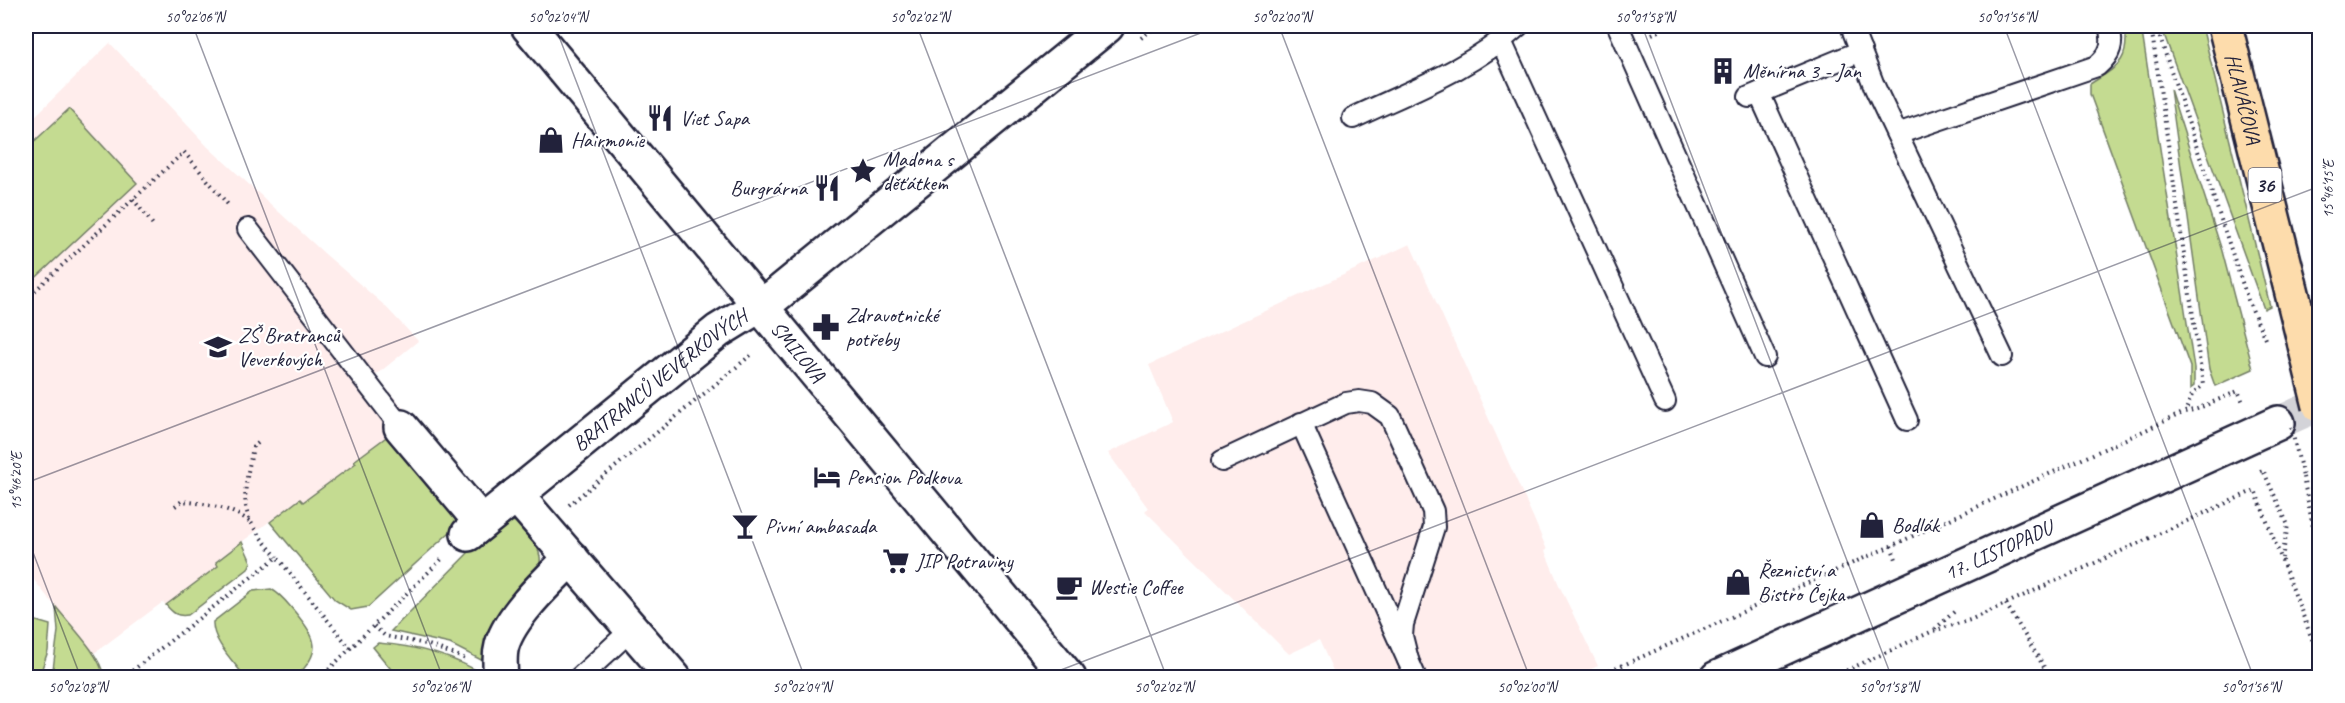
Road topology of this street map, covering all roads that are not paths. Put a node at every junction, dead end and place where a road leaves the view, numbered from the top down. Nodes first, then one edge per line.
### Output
1 (528, 26) edge
2 (1107, 26) edge
3 (1518, 26) edge
4 (1618, 26) edge
5 (1851, 26) edge
6 (2109, 26) edge
7 (2225, 26) edge
8 (1501, 41) junction
9 (1861, 51) junction
10 (1353, 118) dead end
11 (1897, 134) junction
12 (248, 229) road end
13 (760, 306) junction
14 (2002, 356) dead end
15 (1765, 357) dead end
16 (1665, 400) dead end
17 (2319, 406) edge
18 (1907, 420) dead end
19 (1301, 423) junction
20 (2278, 423) tunnel mouth
21 (401, 427) joint
22 (1222, 461) dead end
23 (516, 495) junction
24 (571, 558) junction
25 (632, 629) junction
26 (1412, 669) edge
27 (501, 678) edge
28 (579, 678) edge
29 (674, 678) edge
30 (1069, 678) edge
31 (1718, 678) edge

1 - 13 street, SMILOVA
2 - 13 street, BRATRANCŮ VEVERKOVÝCH
3 - 8 lane
4 - 15 lane
5 - 9 lane
6 - 11 lane
7 - 17 main road, HLAVÁČOVA / 36, bridge
8 - 10 lane
8 - 16 lane
9 - 11 lane
9 - 18 lane
11 - 14 lane
12 - 21 lane
13 - 23 street, BRATRANCŮ VEVERKOVÝCH
13 - 30 street, SMILOVA
19 - 22 lane
19 - 26 lane
19 - 26 lane
20 - 31 street, 17. LISTOPADU
21 - 23 street, BRATRANCŮ VEVERKOVÝCH
23 - 24 street
24 - 25 street
24 - 27 street
25 - 28 lane
25 - 29 street

